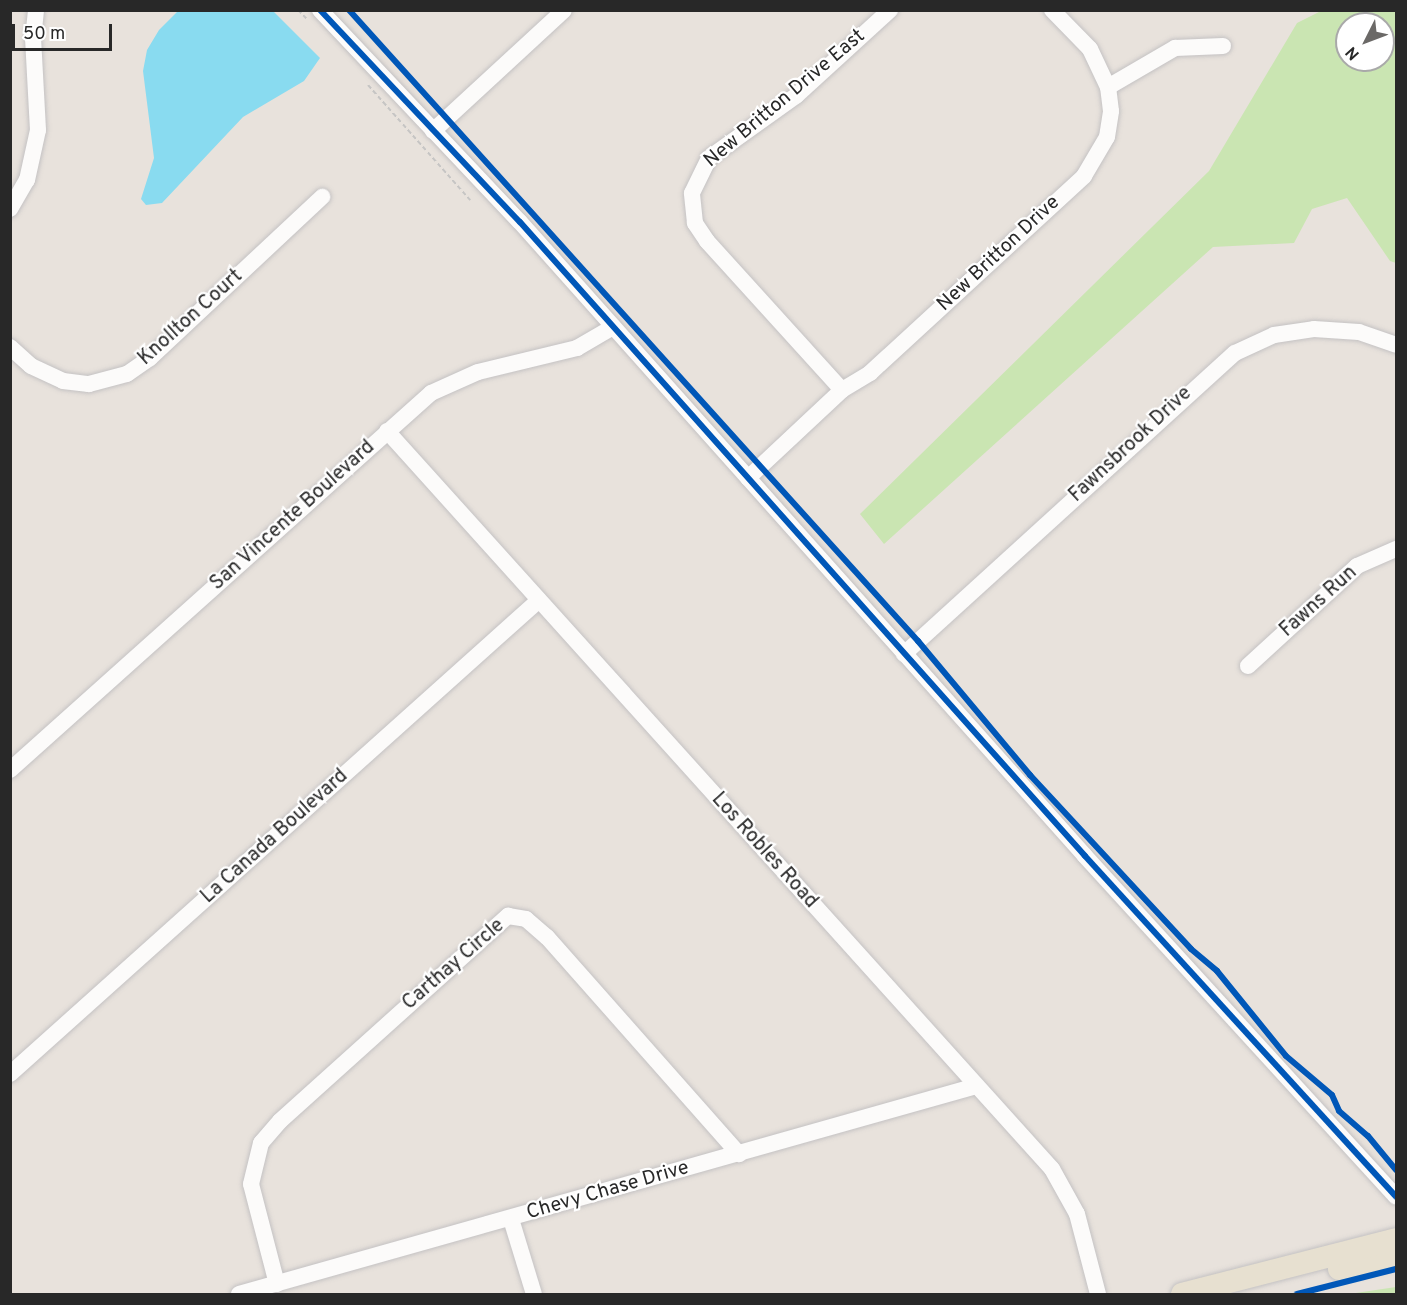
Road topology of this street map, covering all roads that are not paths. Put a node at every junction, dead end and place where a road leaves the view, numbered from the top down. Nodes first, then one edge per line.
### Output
1 (36, 10) edge
2 (564, 10) edge
3 (890, 10) edge
4 (1052, 10) edge
5 (316, 18) edge
6 (1223, 46) dead end
7 (1108, 87) junction
8 (433, 130) junction
9 (322, 197) dead end
10 (10, 209) edge
11 (613, 327) junction
12 (1396, 345) edge
13 (10, 347) edge
14 (842, 390) junction
15 (387, 431) junction
16 (748, 478) junction
17 (1396, 549) edge
18 (539, 600) junction
19 (904, 654) junction
20 (1248, 666) dead end
21 (10, 770) edge
22 (10, 1074) edge
23 (976, 1086) junction
24 (740, 1154) junction
25 (1396, 1196) edge
26 (512, 1219) junction
27 (1396, 1239) edge
28 (1396, 1257) edge
29 (277, 1284) junction
30 (239, 1294) edge
31 (534, 1294) edge
32 (1098, 1294) edge
33 (1182, 1294) edge
34 (1239, 1294) edge

1 - 10 street
2 - 8 street
3 - 14 street, New Britton Drive East
4 - 7 street
5 - 8 street
6 - 7 street
7 - 14 street, New Britton Drive
8 - 11 street
9 - 13 street, Knollton Court
11 - 15 street, San Vincente Boulevard
11 - 16 street
12 - 19 street, Fawnsbrook Drive
14 - 16 street, New Britton Drive
15 - 18 street, Los Robles Road
15 - 21 street, San Vincente Boulevard
16 - 19 street
17 - 20 street, Fawns Run
18 - 22 street, La Canada Boulevard
18 - 23 street, Los Robles Road
19 - 25 street
23 - 24 street, Chevy Chase Drive
23 - 32 street, Los Robles Road
24 - 26 street, Chevy Chase Drive
24 - 29 street, Carthay Circle
26 - 29 street, Chevy Chase Drive
26 - 31 street
27 - 33 main road
28 - 34 main road
29 - 30 street, Chevy Chase Drive

